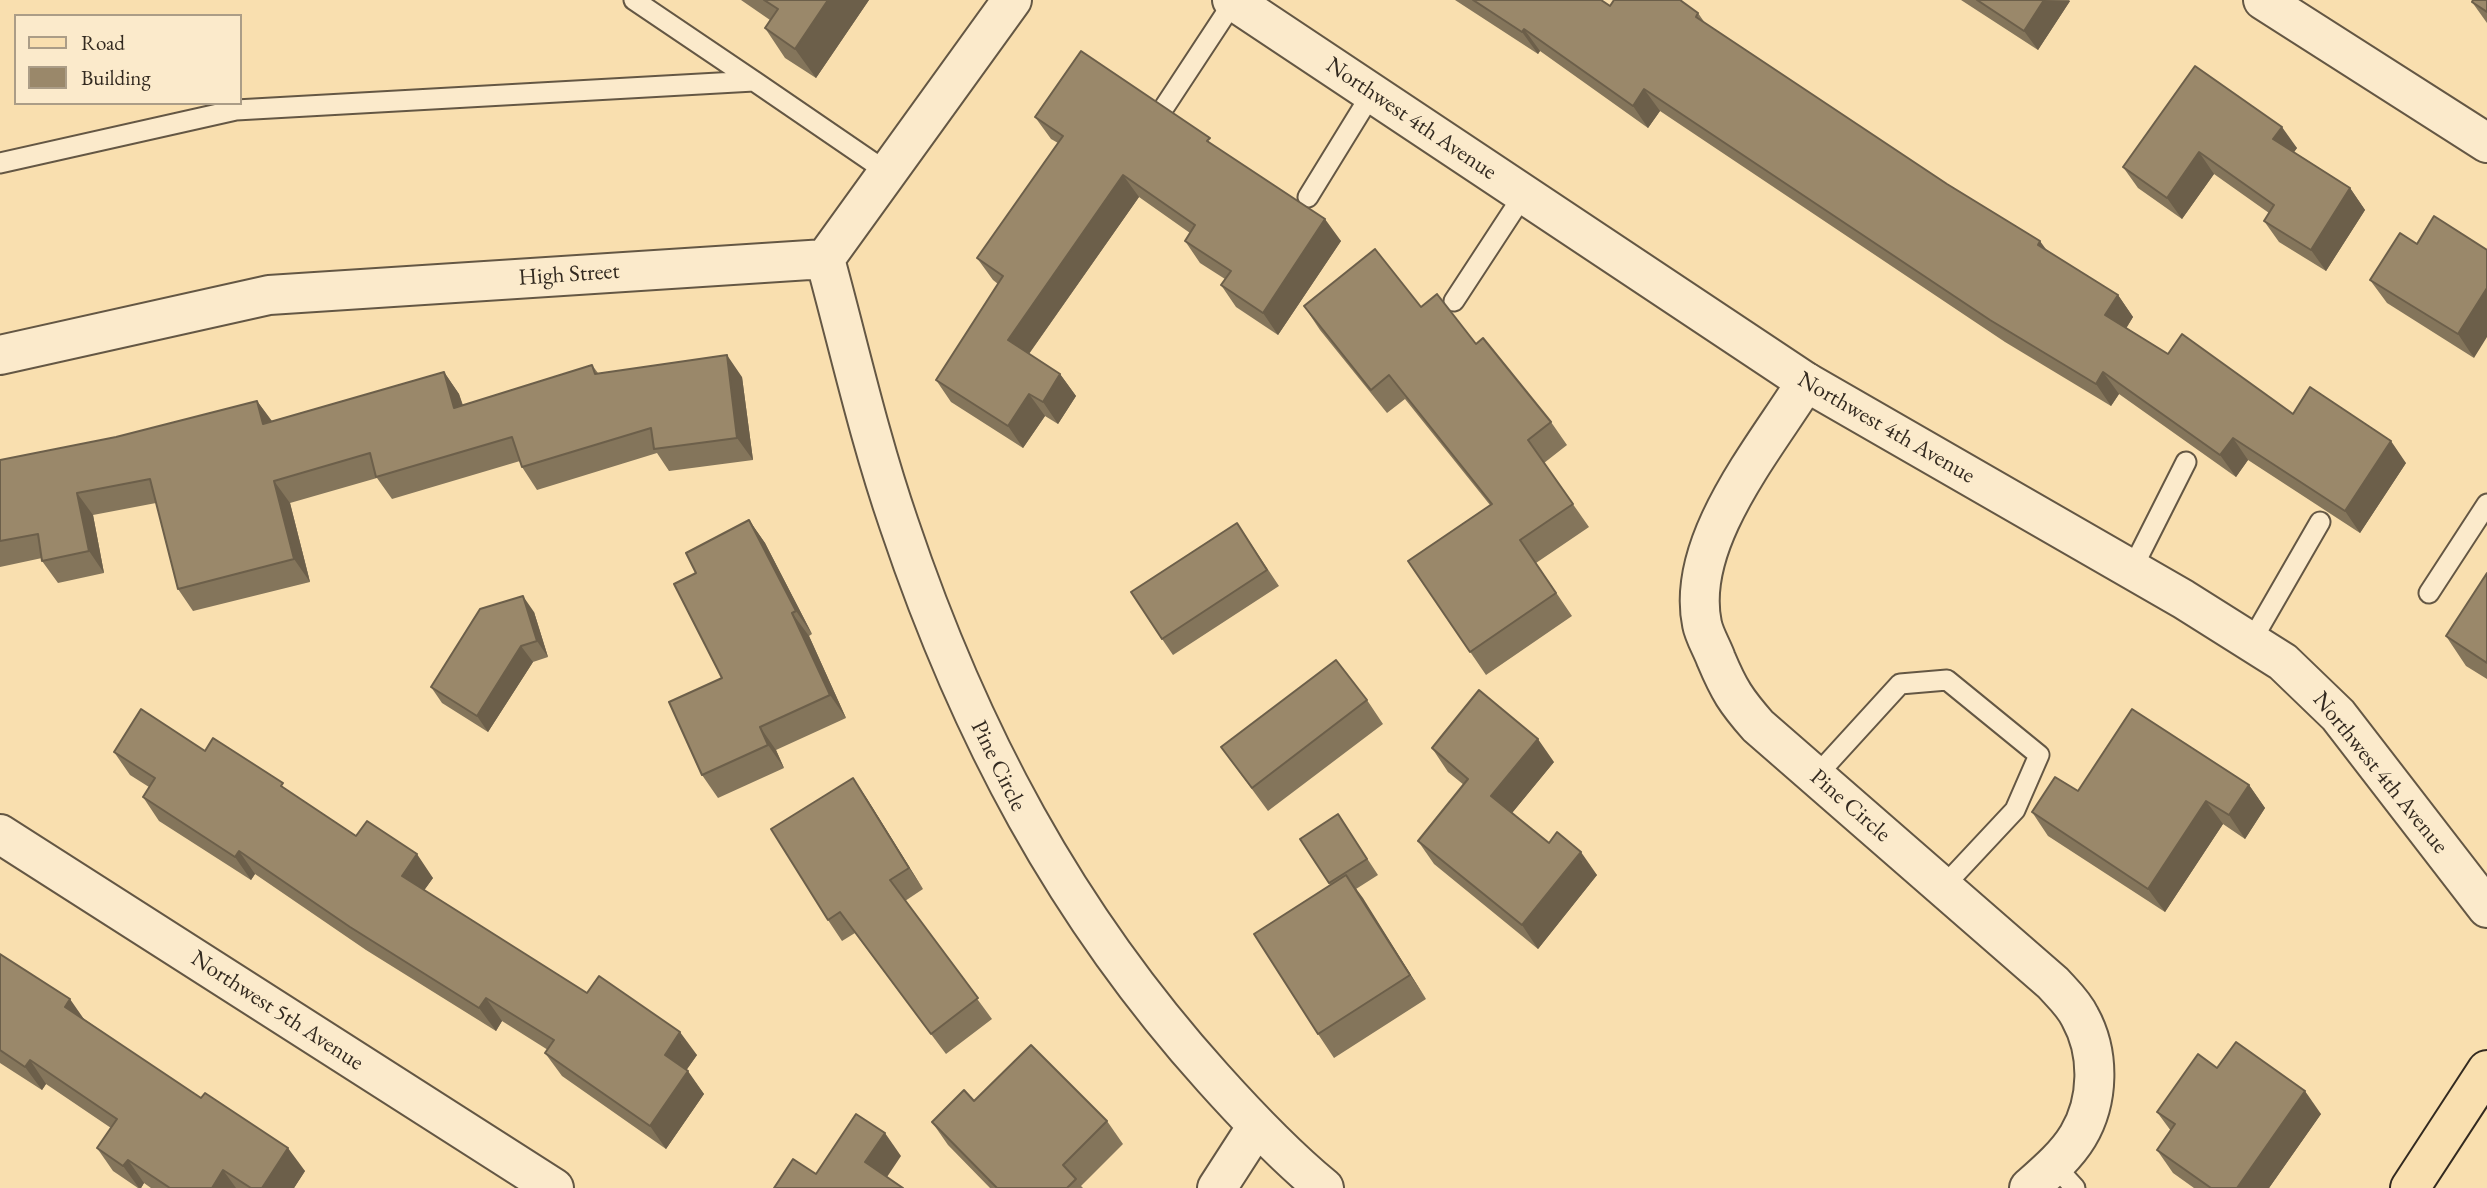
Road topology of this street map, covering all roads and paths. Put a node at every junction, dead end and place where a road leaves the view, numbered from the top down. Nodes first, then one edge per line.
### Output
1 (634, 0) edge
2 (1012, 0) edge
3 (1233, 0) edge
4 (2263, 0) edge
5 (754, 81) junction
6 (1372, 93) junction
7 (1165, 106) edge
8 (2487, 143) edge
9 (0, 163) edge
10 (887, 172) junction
11 (1524, 194) junction
12 (1307, 197) dead end
13 (825, 259) junction
14 (1454, 301) dead end
15 (0, 355) edge
16 (1806, 382) junction
17 (2186, 462) dead end
18 (2487, 504) edge
19 (2320, 522) edge
20 (2130, 570) junction
21 (2429, 593) dead end
22 (2252, 640) junction
23 (1816, 776) junction
24 (0, 834) edge
25 (1943, 887) junction
26 (2487, 908) edge
27 (2487, 1070) edge
28 (1257, 1126) junction
29 (2053, 1181) edge
30 (554, 1188) edge
31 (1217, 1188) edge
32 (1324, 1188) edge
33 (2410, 1188) edge

1 - 5 lane
2 - 10 street
3 - 6 street, Northwest 4th Avenue
3 - 7 lane
4 - 8 street
5 - 9 lane
5 - 10 lane
6 - 11 street, Northwest 4th Avenue
6 - 12 lane
10 - 13 street
11 - 14 lane
11 - 16 street, Northwest 4th Avenue
13 - 15 street, High Street
13 - 28 street, Pine Circle
16 - 20 street, Northwest 4th Avenue
16 - 23 street, Pine Circle
17 - 20 lane
18 - 21 lane
19 - 22 lane
20 - 22 street, Northwest 4th Avenue
22 - 26 street, Northwest 4th Avenue
23 - 25 street, Pine Circle
23 - 25 lane
24 - 30 street, Northwest 5th Avenue
25 - 29 street, Pine Circle
27 - 33 main road
28 - 31 street
28 - 32 street, Pine Circle

